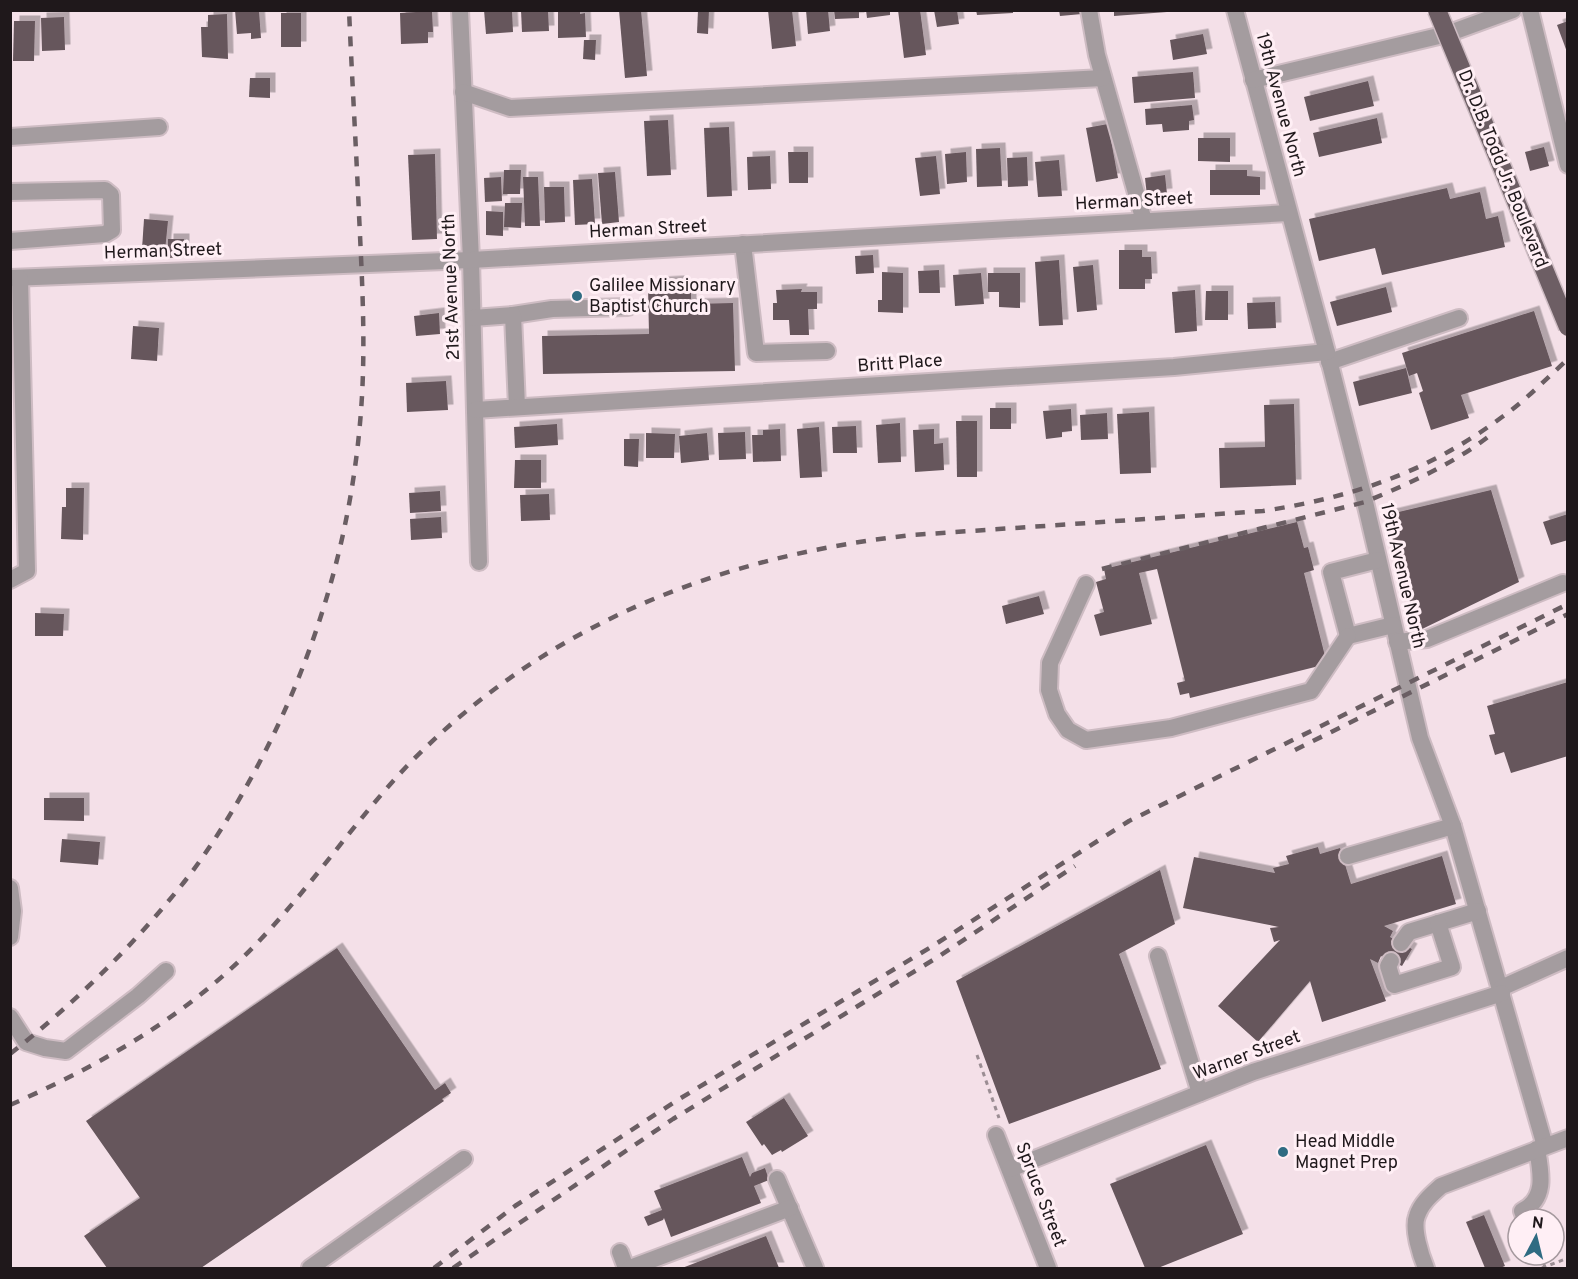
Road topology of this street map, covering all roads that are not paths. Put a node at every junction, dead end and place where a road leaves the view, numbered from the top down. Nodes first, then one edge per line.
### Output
1 (460, 10) edge
2 (1089, 10) edge
3 (1235, 10) edge
4 (1437, 10) edge
5 (1513, 10) edge
6 (1530, 10) edge
7 (1103, 78) junction
8 (1253, 80) junction
9 (464, 92) junction
10 (159, 127) dead end
11 (10, 137) edge
12 (1568, 165) edge
13 (10, 192) edge
14 (1288, 213) junction
15 (1144, 221) junction
16 (10, 240) edge
17 (743, 244) junction
18 (471, 260) junction
19 (15, 278) edge
20 (628, 307) dead end
21 (513, 315) junction
22 (473, 318) junction
23 (1459, 318) dead end
24 (1568, 327) edge
25 (827, 351) dead end
26 (1328, 357) junction
27 (517, 407) junction
28 (475, 410) junction
29 (17, 434) edge
30 (1378, 560) junction
31 (479, 562) dead end
32 (10, 580) edge
33 (1563, 583) dead end
34 (1086, 584) dead end
35 (1395, 633) junction
36 (1348, 636) junction
37 (1453, 826) junction
38 (1348, 856) dead end
39 (10, 888) edge
40 (1478, 911) junction
41 (1438, 923) junction
42 (10, 937) edge
43 (1401, 943) dead end
44 (1158, 956) dead end
45 (1568, 958) edge
46 (1391, 961) dead end
47 (166, 971) dead end
48 (1501, 991) junction
49 (10, 1017) edge
50 (1200, 1093) junction
51 (999, 1130) road end
52 (1568, 1138) edge
53 (1541, 1148) junction
54 (464, 1159) dead end
55 (1010, 1169) junction
56 (777, 1179) dead end
57 (1530, 1207) edge
58 (790, 1208) junction
59 (620, 1252) dead end
60 (310, 1269) edge
61 (628, 1269) edge
62 (815, 1269) edge
63 (1048, 1269) edge
64 (1426, 1269) edge

1 - 9 street, 21st Avenue North
2 - 7 street
3 - 8 street, 19th Avenue North
4 - 24 main road, Dr. D.B. Todd Jr. Boulevard, bridge
5 - 8 street
6 - 12 street
7 - 9 street
7 - 15 street
8 - 14 street, 19th Avenue North
9 - 18 street, 21st Avenue North
10 - 11 street
13 - 16 street
14 - 15 street, Herman Street
14 - 26 street, 19th Avenue North
15 - 17 street, Herman Street
17 - 18 street, Herman Street
17 - 25 street
18 - 19 street, Herman Street
18 - 22 street, 21st Avenue North
19 - 29 street
20 - 21 street
21 - 22 street
21 - 27 street
22 - 28 street, 21st Avenue North
23 - 26 street, Britt Place
26 - 27 street, Britt Place
26 - 30 street, 19th Avenue North
27 - 28 street, Britt Place
28 - 31 street, 21st Avenue North
29 - 32 street
30 - 35 street, 19th Avenue North
30 - 36 street
33 - 35 street
34 - 36 street
35 - 36 street
35 - 37 street, 19th Avenue North
37 - 38 street
37 - 40 street, 19th Avenue North
39 - 42 street
40 - 41 street
40 - 48 street, 19th Avenue North
41 - 43 street
41 - 46 street
44 - 50 street
45 - 48 street, Warner Street
47 - 49 street
48 - 50 street, Warner Street
48 - 53 street, 19th Avenue North
50 - 55 street, Warner Street
51 - 55 street, Spruce Street
52 - 53 street
53 - 57 street, 19th Avenue North
53 - 64 street
54 - 60 street
55 - 63 street, Spruce Street
56 - 58 street
58 - 61 street
58 - 62 street
59 - 61 street

